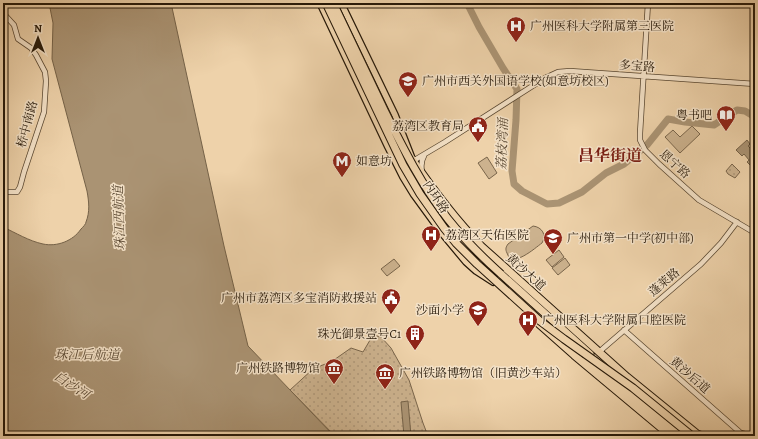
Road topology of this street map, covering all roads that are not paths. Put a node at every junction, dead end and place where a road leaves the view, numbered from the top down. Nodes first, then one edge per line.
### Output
1 (320, 3) edge
2 (326, 3) edge
3 (334, 3) edge
4 (341, 3) edge
5 (648, 3) edge
6 (3, 13) edge
7 (351, 29) junction
8 (644, 76) junction
9 (755, 84) edge
10 (381, 118) junction
11 (425, 155) junction
12 (400, 159) junction
13 (413, 161) junction
14 (423, 174) junction
15 (3, 190) edge
16 (441, 200) junction
17 (427, 206) junction
18 (737, 222) junction
19 (755, 233) edge
20 (460, 248) junction
21 (497, 277) junction
22 (528, 298) junction
23 (543, 320) junction
24 (624, 330) junction
25 (599, 352) junction
26 (582, 354) junction
27 (615, 367) junction
28 (599, 376) junction
29 (639, 398) junction
30 (744, 435) edge
31 (671, 436) edge
32 (680, 436) edge
33 (686, 436) edge
34 (692, 436) edge
35 (701, 436) edge
36 (724, 436) edge
37 (734, 436) edge

1 - 21 main road
2 - 10 highway, 内环路, bridge
2 - 12 highway
3 - 7 highway, 黄沙大道
3 - 21 highway, 内环路, bridge
4 - 7 main road
5 - 8 street, 恩宁路
6 - 15 street, 桥中南路
7 - 13 highway, 黄沙大道
8 - 9 street, 多宝路
8 - 11 street, 多宝路
8 - 18 street, 恩宁路
10 - 21 highway, bridge
10 - 34 highway, 内环路, bridge
11 - 13 street
11 - 14 street
12 - 13 street
12 - 17 main road
13 - 14 highway, 黄沙大道
14 - 16 highway, 黄沙大道
16 - 17 highway
16 - 25 highway, 黄沙大道
17 - 20 highway
18 - 19 street, 恩宁路
18 - 24 street, 蓬莱路
20 - 21 highway
20 - 23 highway
21 - 22 highway, 内环路
21 - 23 highway
21 - 28 highway
22 - 27 highway
22 - 29 highway, 内环路
23 - 26 highway
24 - 25 street, 蓬莱路
24 - 30 street, 黄沙后道
25 - 27 highway, 黄沙大道
26 - 28 highway
26 - 29 highway
27 - 35 highway, 黄沙大道
28 - 31 highway
29 - 32 highway
29 - 33 highway, 内环路, bridge
30 - 36 highway
30 - 37 highway

